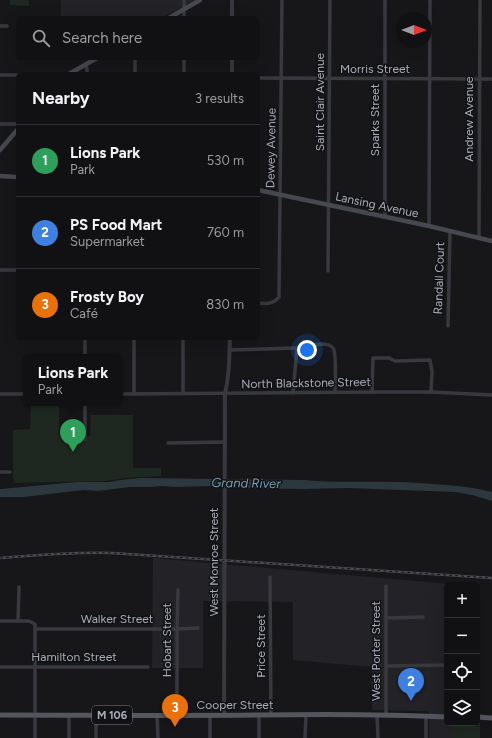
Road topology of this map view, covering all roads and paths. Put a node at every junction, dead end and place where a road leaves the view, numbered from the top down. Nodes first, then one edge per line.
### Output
1 (184, 0) edge
2 (200, 0) edge
3 (232, 0) edge
4 (282, 0) edge
5 (330, 0) edge
6 (385, 0) edge
7 (430, 0) edge
8 (480, 0) edge
9 (184, 9) junction
10 (172, 16) edge
11 (184, 16) edge
12 (232, 16) edge
13 (0, 26) edge
14 (7, 26) dead end
15 (93, 60) edge
16 (135, 60) edge
17 (184, 60) edge
18 (232, 60) edge
19 (85, 64) junction
20 (72, 72) edge
21 (87, 72) edge
22 (135, 72) edge
23 (184, 72) edge
24 (232, 72) edge
25 (16, 75) edge
26 (0, 76) edge
27 (260, 78) edge
28 (281, 78) junction
29 (330, 78) junction
30 (385, 79) junction
31 (430, 79) junction
32 (480, 79) junction
33 (492, 79) edge
34 (0, 124) edge
35 (16, 124) edge
36 (16, 131) edge
37 (0, 150) edge
38 (0, 176) edge
39 (16, 176) edge
40 (260, 190) edge
41 (280, 194) junction
42 (329, 205) junction
43 (385, 216) junction
44 (428, 226) junction
45 (450, 231) junction
46 (479, 238) junction
47 (492, 241) edge
48 (0, 270) edge
49 (16, 270) edge
50 (328, 271) dead end
51 (260, 303) edge
52 (448, 326) dead end
53 (86, 340) edge
54 (134, 340) edge
55 (183, 340) edge
56 (230, 340) edge
57 (297, 348) junction
58 (230, 350) junction
59 (86, 354) edge
60 (335, 392) junction
61 (372, 392) junction
62 (432, 392) junction
63 (183, 393) junction
64 (293, 393) junction
65 (491, 393) edge
66 (0, 394) edge
67 (23, 394) edge
68 (123, 394) edge
69 (134, 394) junction
70 (225, 394) junction
71 (85, 406) edge
72 (85, 440) dead end
73 (225, 442) junction
74 (168, 443) dead end
75 (0, 472) edge
76 (10, 472) dead end
77 (270, 577) dead end
78 (386, 586) dead end
79 (19, 587) dead end
80 (178, 590) dead end
81 (423, 617) dead end
82 (386, 618) junction
83 (0, 621) edge
84 (18, 621) junction
85 (198, 628) dead end
86 (35, 629) junction
87 (177, 629) junction
88 (444, 665) edge
89 (386, 666) junction
90 (0, 667) edge
91 (35, 667) junction
92 (148, 667) dead end
93 (306, 714) junction
94 (0, 715) edge
95 (35, 715) junction
96 (68, 715) junction
97 (96, 715) junction
98 (157, 715) junction
99 (177, 715) junction
100 (210, 715) junction
101 (224, 715) junction
102 (259, 715) junction
103 (271, 715) junction
104 (378, 715) junction
105 (386, 715) junction
106 (426, 716) junction
107 (444, 717) edge
108 (480, 717) edge
109 (492, 718) edge
110 (35, 738) edge
111 (69, 738) edge
112 (96, 738) edge
113 (158, 738) edge
114 (210, 738) edge
115 (259, 738) edge
116 (305, 738) edge
117 (378, 738) edge
118 (426, 738) edge

1 - 9 street
2 - 9 main road
3 - 12 street
4 - 28 street, Dewey Avenue
5 - 29 street, Saint Clair Avenue
6 - 30 street, Sparks Street
7 - 31 street
8 - 32 street, Andrew Avenue
9 - 10 main road
9 - 11 street
13 - 14 street
15 - 19 main road
16 - 22 street
17 - 23 street
18 - 24 street
19 - 20 main road
19 - 21 street
25 - 26 street
27 - 28 street, Morris Street
28 - 29 street, Morris Street
28 - 41 street, Dewey Avenue
29 - 30 street, Morris Street
29 - 42 street, Saint Clair Avenue
30 - 31 street, Morris Street
30 - 43 street, Sparks Street
31 - 32 street, Morris Street
31 - 44 street
32 - 33 street, Morris Street
32 - 46 street, Andrew Avenue
34 - 35 street
36 - 37 main road
38 - 39 main road
40 - 41 main road, Lansing Avenue
41 - 42 main road, Lansing Avenue
41 - 51 street, Dewey Avenue
42 - 43 main road, Lansing Avenue
42 - 50 street, Saint Clair Avenue
43 - 44 main road, Lansing Avenue
44 - 45 main road, Lansing Avenue
45 - 46 main road, Lansing Avenue
45 - 52 street, Randall Court
46 - 47 main road, Lansing Avenue
48 - 49 street
53 - 59 street
54 - 69 street
55 - 63 street
56 - 58 street, West Monroe Street
57 - 58 street
57 - 60 street
57 - 64 street
58 - 70 street, West Monroe Street
60 - 61 street, North Blackstone Street
60 - 64 street, North Blackstone Street
61 - 62 street, North Blackstone Street
61 - 62 street
62 - 65 street, North Blackstone Street
63 - 69 street, North Blackstone Street
63 - 70 street, North Blackstone Street
64 - 70 street, North Blackstone Street
66 - 67 street
68 - 69 street, North Blackstone Street
70 - 73 street, West Monroe Street
71 - 72 street
73 - 74 street
73 - 101 street, West Monroe Street
75 - 76 street
77 - 103 street, Price Street
78 - 82 street, West Porter Street
79 - 84 street
80 - 87 street, Hobart Street
81 - 82 street
82 - 89 street, West Porter Street
83 - 84 street
84 - 86 street
85 - 87 street, Walker Street
86 - 87 street, Walker Street
86 - 91 street
87 - 99 street, Hobart Street
88 - 89 street
89 - 105 street, West Porter Street
90 - 91 street, Hamilton Street
91 - 92 street, Hamilton Street
91 - 95 street
93 - 103 main road, Cooper Street / M 106
93 - 104 main road, Cooper Street / M 106
93 - 116 street
94 - 95 main road, Cooper Street / M 106
95 - 96 main road, Cooper Street / M 106
95 - 110 street
96 - 97 main road, Cooper Street / M 106
96 - 111 street
97 - 98 main road, Cooper Street / M 106
97 - 112 street
98 - 99 main road, Cooper Street / M 106
98 - 113 street
99 - 100 main road, Cooper Street / M 106
100 - 101 main road, Cooper Street / M 106
100 - 114 street
101 - 102 main road, Cooper Street / M 106
102 - 103 main road, Cooper Street / M 106
102 - 115 street
104 - 105 main road, Cooper Street / M 106
104 - 117 street
105 - 106 main road, Cooper Street / M 106
106 - 107 main road, Cooper Street / M 106
106 - 118 street
108 - 109 main road

